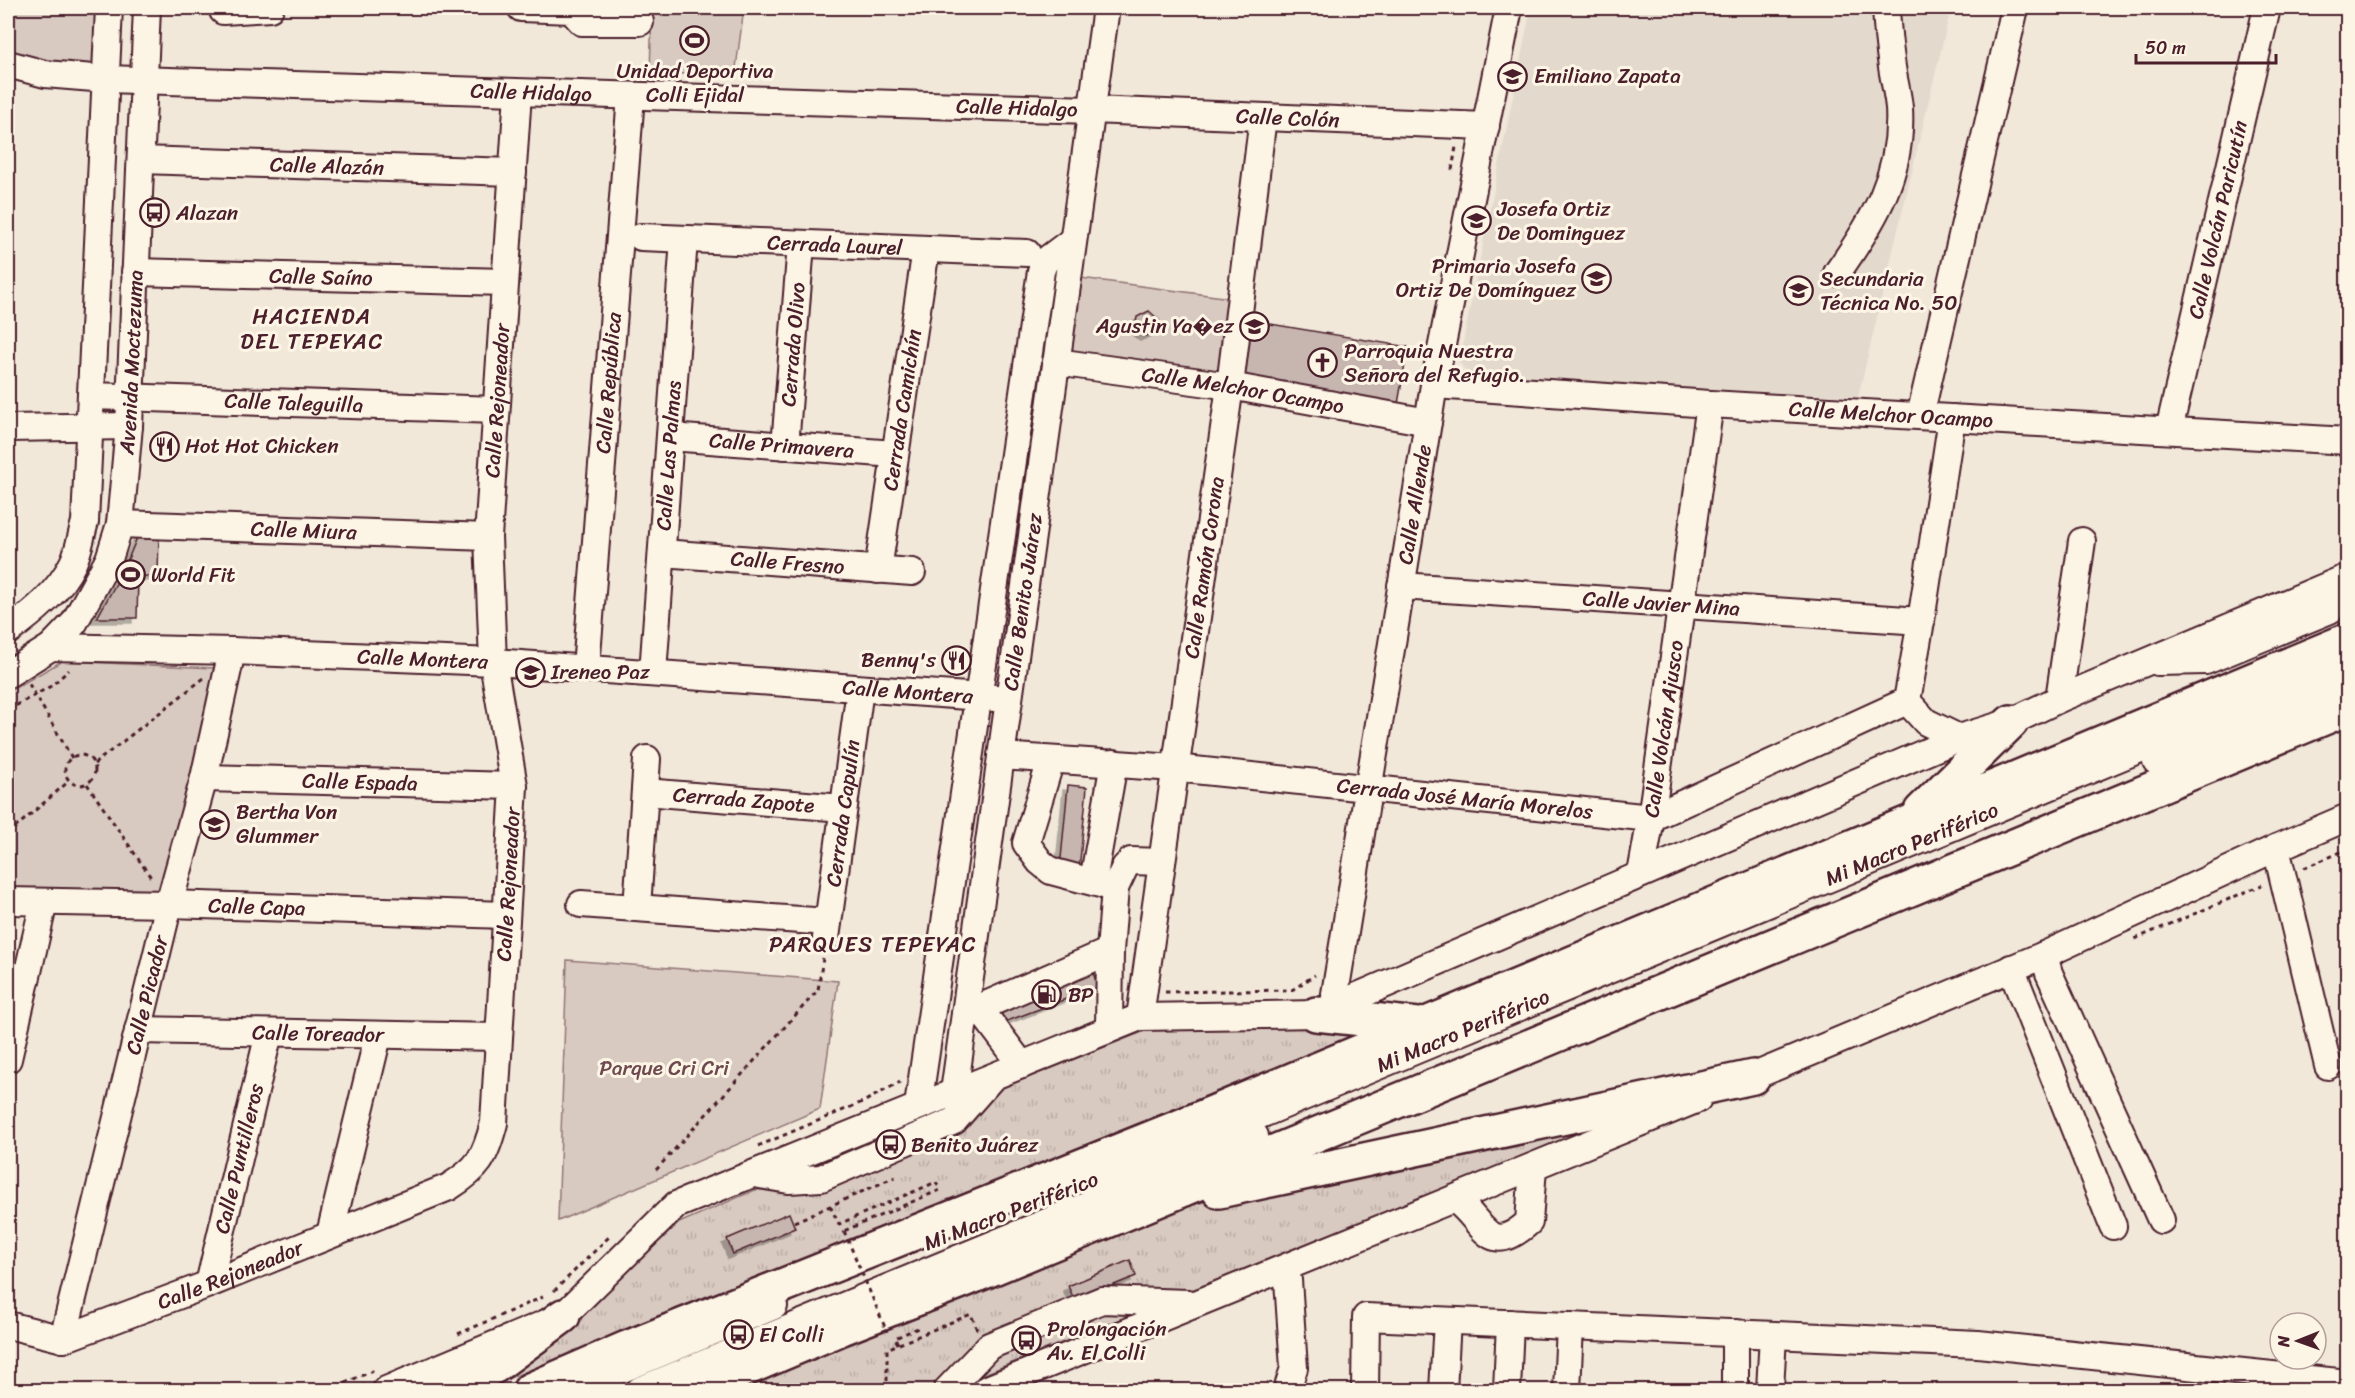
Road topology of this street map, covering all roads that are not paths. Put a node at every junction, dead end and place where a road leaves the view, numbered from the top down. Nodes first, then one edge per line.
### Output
1 (109, 8) edge
2 (147, 8) edge
3 (270, 8) edge
4 (521, 8) edge
5 (1106, 8) edge
6 (1509, 8) edge
7 (1886, 8) edge
8 (2015, 8) edge
9 (2267, 8) edge
10 (571, 9) edge
11 (223, 11) dead end
12 (640, 22) dead end
13 (8, 64) edge
14 (106, 79) junction
15 (144, 80) junction
16 (518, 93) junction
17 (632, 96) junction
18 (1091, 110) junction
19 (1263, 117) junction
20 (1486, 126) junction
21 (141, 160) junction
22 (513, 172) junction
23 (641, 237) dead end
24 (684, 239) junction
25 (1073, 240) junction
26 (801, 244) junction
27 (926, 249) junction
28 (1034, 262) junction
29 (135, 272) junction
30 (1837, 273) dead end
31 (505, 282) junction
32 (1056, 362) junction
33 (1434, 385) junction
34 (1230, 386) junction
35 (92, 396) junction
36 (130, 396) junction
37 (1710, 404) junction
38 (496, 410) junction
39 (1920, 416) junction
40 (1952, 418) junction
41 (1428, 422) junction
42 (90, 426) junction
43 (129, 426) junction
44 (8, 428) edge
45 (2169, 430) junction
46 (670, 436) junction
47 (2348, 441) edge
48 (784, 446) junction
49 (895, 454) junction
50 (120, 524) junction
51 (488, 537) junction
52 (2082, 542) dead end
53 (662, 554) junction
54 (878, 570) junction
55 (912, 572) dead end
56 (2348, 577) edge
57 (1401, 586) junction
58 (2348, 588) edge
59 (1681, 607) junction
60 (1921, 621) junction
61 (8, 631) edge
62 (2348, 640) edge
63 (51, 647) junction
64 (232, 651) junction
65 (2348, 659) edge
66 (493, 662) junction
67 (2145, 662) junction
68 (586, 668) junction
69 (14, 671) edge
70 (653, 673) junction
71 (2348, 684) edge
72 (860, 689) junction
73 (979, 697) junction
74 (1009, 699) junction
75 (2059, 699) junction
76 (1907, 701) junction
77 (2348, 708) edge
78 (2011, 722) junction
79 (1959, 738) junction
80 (1001, 756) junction
81 (647, 759) dead end
82 (1052, 760) junction
83 (1114, 764) junction
84 (1175, 768) junction
85 (204, 778) junction
86 (514, 786) junction
87 (1368, 790) junction
88 (645, 792) junction
89 (843, 808) junction
90 (2348, 817) edge
91 (1651, 818) junction
92 (1909, 822) junction
93 (958, 834) junction
94 (989, 839) junction
95 (1026, 843) junction
96 (2276, 848) junction
97 (1162, 862) junction
98 (1641, 874) junction
99 (1104, 884) junction
100 (163, 895) junction
101 (8, 901) edge
102 (44, 902) junction
103 (581, 904) dead end
104 (637, 908) junction
105 (506, 915) junction
106 (1110, 951) junction
107 (2044, 955) junction
108 (2011, 968) junction
109 (1141, 1006) junction
110 (1325, 1010) junction
111 (972, 1011) junction
112 (1420, 1025) junction
113 (1109, 1029) junction
114 (138, 1030) junction
115 (269, 1033) junction
116 (378, 1036) junction
117 (498, 1037) junction
118 (8, 1059) edge
119 (1022, 1065) junction
120 (2328, 1066) dead end
121 (992, 1077) junction
122 (1753, 1077) junction
123 (954, 1092) junction
124 (918, 1106) junction
125 (1533, 1167) junction
126 (754, 1174) junction
127 (1454, 1199) junction
128 (1121, 1215) junction
129 (2161, 1220) dead end
130 (2113, 1226) dead end
131 (330, 1234) junction
132 (1284, 1269) junction
133 (209, 1284) junction
134 (1199, 1304) junction
135 (563, 1316) junction
136 (1447, 1321) junction
137 (1510, 1323) junction
138 (8, 1325) edge
139 (1570, 1326) junction
140 (1735, 1333) junction
141 (1773, 1335) junction
142 (63, 1339) junction
143 (2348, 1383) edge
144 (380, 1386) edge
145 (450, 1390) edge
146 (530, 1390) edge
147 (572, 1390) edge
148 (640, 1390) edge
149 (696, 1390) edge
150 (947, 1390) edge
151 (985, 1390) edge
152 (1287, 1390) edge
153 (1365, 1390) edge
154 (1443, 1390) edge
155 (1507, 1390) edge
156 (1567, 1390) edge
157 (1735, 1390) edge
158 (1770, 1390) edge

1 - 14 street, Avenida Moctezuma
2 - 15 street, Avenida Moctezuma
3 - 11 street
4 - 10 street
5 - 18 street, Calle Benito Juárez
6 - 20 street, Calle Allende
7 - 30 street
8 - 39 street
9 - 45 street, Calle Volcán Paricutín
10 - 12 street
13 - 14 street, Calle Hidalgo
14 - 15 street, Calle Hidalgo
14 - 35 street, Avenida Moctezuma
15 - 16 street, Calle Hidalgo
15 - 21 street, Avenida Moctezuma
16 - 17 street, Calle Hidalgo
16 - 22 street, Calle Rejoneador
17 - 18 street, Calle Hidalgo
17 - 68 street, Calle República
18 - 19 street, Calle Colón
18 - 25 street, Calle Benito Juárez
19 - 20 street, Calle Colón
19 - 34 street, Calle Ramón Corona
20 - 33 street, Calle Allende
21 - 22 street, Calle Alazán
21 - 29 street, Avenida Moctezuma
22 - 31 street, Calle Rejoneador
23 - 24 street, Cerrada Laurel
24 - 26 street, Cerrada Laurel
24 - 46 street, Calle Las Palmas
25 - 28 street
25 - 32 street, Calle Benito Juárez
26 - 27 street, Cerrada Laurel
26 - 48 street, Cerrada Olivo
27 - 28 street, Cerrada Laurel
27 - 49 street, Cerrada Camichín
28 - 73 street, Calle Benito Juárez
29 - 31 street, Calle Saíno
29 - 36 street, Avenida Moctezuma
31 - 38 street, Calle Rejoneador
32 - 34 street, Calle Melchor Ocampo
32 - 74 street, Calle Benito Juárez
33 - 37 street, Calle Melchor Ocampo
33 - 41 street, Calle Allende
34 - 41 street, Calle Melchor Ocampo
34 - 84 street, Calle Ramón Corona
35 - 36 street, Calle Taleguilla
35 - 42 street, Avenida Moctezuma
36 - 38 street, Calle Taleguilla
36 - 43 street, Avenida Moctezuma
37 - 39 street, Calle Melchor Ocampo
37 - 59 street, Calle Volcán Ajusco
38 - 51 street, Calle Rejoneador
39 - 40 street, Calle Melchor Ocampo
40 - 45 street, Calle Melchor Ocampo
40 - 60 street
41 - 57 street, Calle Allende
42 - 43 street
42 - 44 street
42 - 61 street, Avenida Moctezuma
43 - 50 street, Avenida Moctezuma
45 - 47 street, Calle Melchor Ocampo
46 - 48 street, Calle Primavera
46 - 53 street, Calle Las Palmas
48 - 49 street, Calle Primavera
49 - 54 street, Cerrada Camichín
50 - 51 street, Calle Miura
50 - 63 street, Avenida Moctezuma
51 - 66 street, Calle Rejoneador
52 - 75 street
53 - 54 street, Calle Fresno
53 - 70 street, Calle Las Palmas
54 - 55 street, Calle Fresno
56 - 67 street
57 - 59 street, Calle Javier Mina
57 - 87 street, Calle Allende
58 - 67 street
59 - 60 street, Calle Javier Mina
59 - 91 street, Calle Volcán Ajusco
60 - 76 street
62 - 92 highway
63 - 64 street, Calle Montera
63 - 69 street, Avenida Moctezuma
64 - 66 street, Calle Montera
64 - 85 street, Calle Picador
65 - 147 street, Mi Macro Periférico
66 - 68 street, Calle Montera
66 - 86 street, Calle Rejoneador
67 - 75 street
68 - 70 street, Calle Montera
70 - 72 street, Calle Montera
71 - 148 street, Mi Macro Periférico
72 - 73 street, Calle Montera
72 - 89 street, Cerrada Capulín
73 - 74 street, Calle Montera
73 - 93 street, Calle Benito Juárez
74 - 80 street, Calle Benito Juárez
75 - 78 street
76 - 79 street
76 - 91 street
77 - 128 highway
78 - 79 street
78 - 92 highway
79 - 98 street
80 - 82 street, Cerrada José María Morelos
80 - 94 street, Calle Benito Juárez
81 - 88 street
82 - 83 street, Cerrada José María Morelos
82 - 95 street
83 - 84 street, Cerrada José María Morelos
83 - 99 street
84 - 87 street, Cerrada José María Morelos
84 - 97 street, Calle Ramón Corona
85 - 86 street, Calle Espada
85 - 100 street, Calle Picador
86 - 105 street, Calle Rejoneador
87 - 91 street, Cerrada José María Morelos
87 - 110 street, Calle Allende
88 - 89 street, Cerrada Zapote
88 - 104 street
89 - 104 street, Cerrada Capulín
90 - 96 street
91 - 98 street, Calle Volcán Ajusco
92 - 112 highway
93 - 94 street
93 - 124 street, Calle Benito Juárez
94 - 95 street
94 - 111 street, Calle Benito Juárez
95 - 99 street
96 - 107 street
96 - 120 street
97 - 99 street
97 - 109 street, Calle Ramón Corona
98 - 110 street
99 - 106 street
100 - 102 street, Calle Capa
100 - 105 street, Calle Capa
100 - 114 street, Calle Picador
101 - 102 street, Calle Capa
102 - 118 street
103 - 104 street
105 - 117 street, Calle Rejoneador
106 - 111 street
106 - 113 street
107 - 108 street
107 - 129 street
108 - 122 street
108 - 130 street
109 - 110 street
109 - 113 street
110 - 112 highway
111 - 119 street
111 - 123 street, Calle Benito Juárez
112 - 146 highway
113 - 119 street
114 - 115 street, Calle Toreador
114 - 142 street, Calle Picador
115 - 116 street, Calle Toreador
115 - 133 street, Calle Puntilleros
116 - 117 street, Calle Toreador
116 - 131 street
117 - 131 street, Calle Rejoneador
119 - 121 street
121 - 123 street
121 - 126 street
122 - 125 street
122 - 128 highway
123 - 124 street
124 - 126 street
125 - 127 street
125 - 127 street
126 - 135 street
127 - 132 street
128 - 149 highway
131 - 133 street, Calle Rejoneador
132 - 134 street
132 - 152 street
133 - 142 street, Calle Rejoneador
134 - 150 street
134 - 151 street
135 - 144 street
135 - 145 highway
136 - 137 street
136 - 153 street
136 - 154 street
137 - 139 street
137 - 155 street
138 - 142 street
139 - 140 street
139 - 156 street
140 - 141 street
140 - 157 street
141 - 143 street
141 - 158 street

